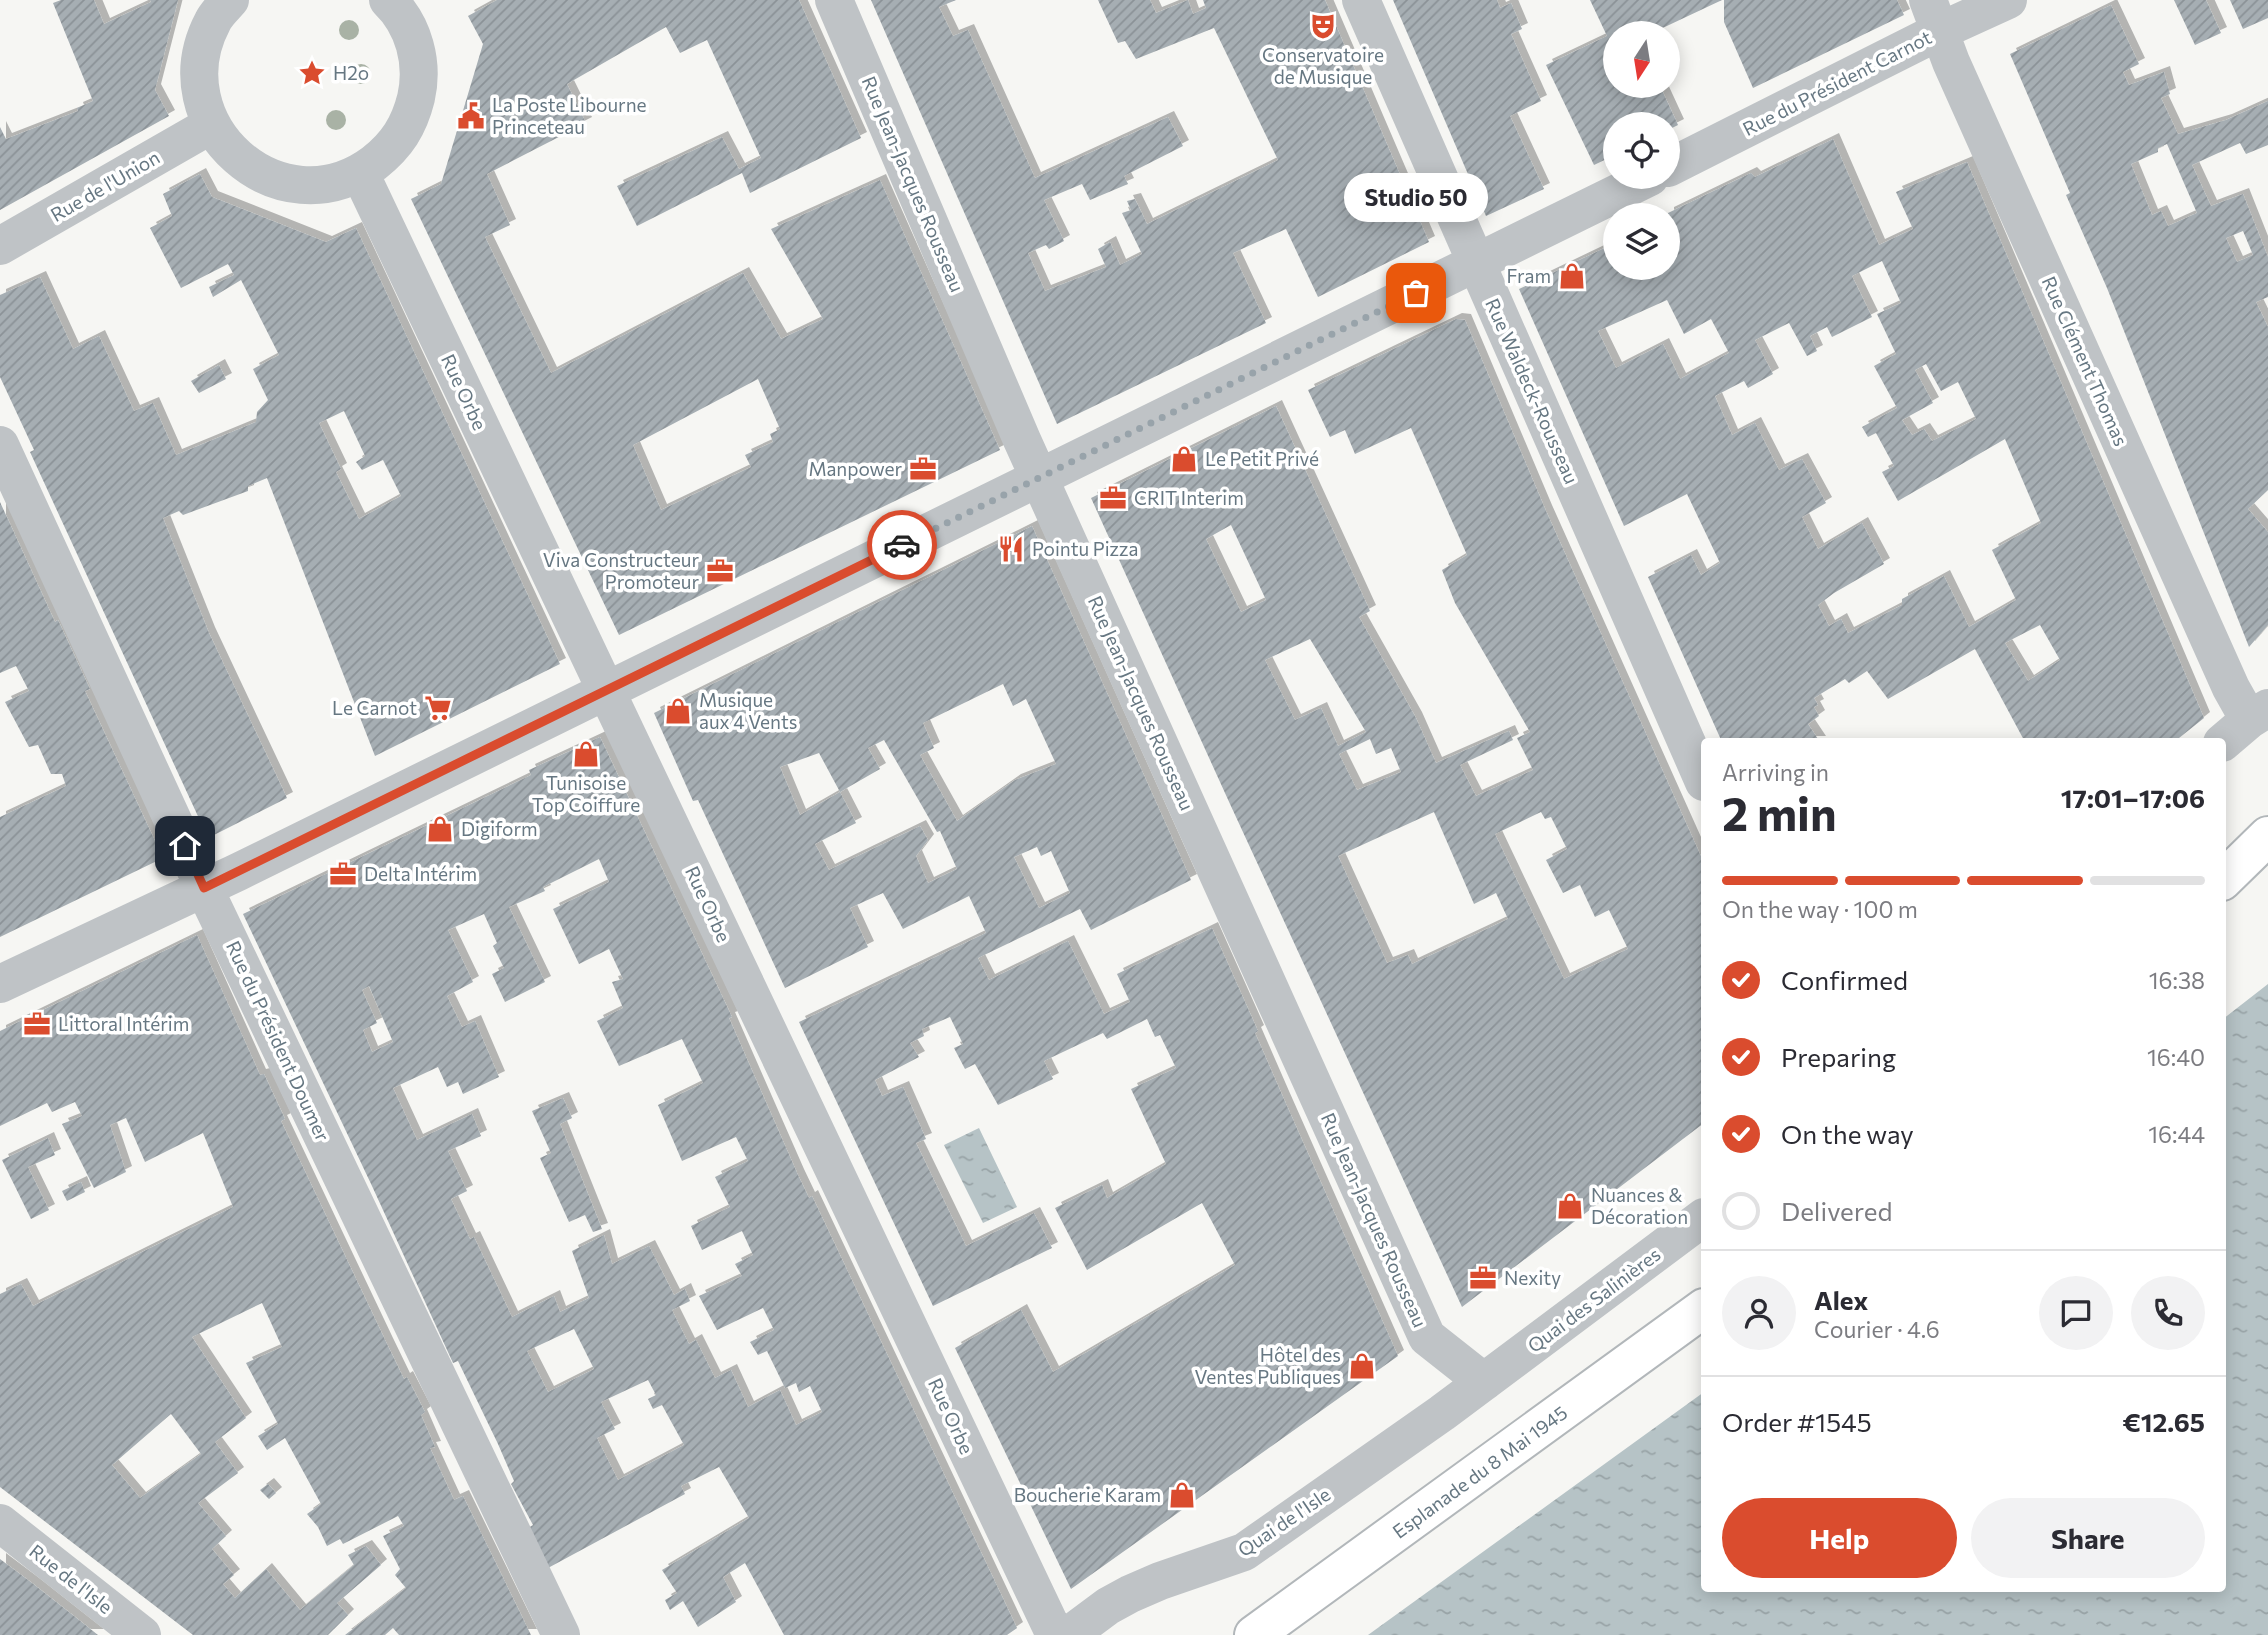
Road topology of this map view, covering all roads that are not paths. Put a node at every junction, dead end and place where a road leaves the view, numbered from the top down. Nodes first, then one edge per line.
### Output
1 (230, 0) edge
2 (834, 0) edge
3 (1362, 0) edge
4 (2008, 0) edge
5 (404, 4) edge
6 (1933, 15) edge
7 (211, 125) junction
8 (1680, 161) edge
9 (360, 173) junction
10 (1626, 189) edge
11 (0, 246) edge
12 (1477, 264) junction
13 (0, 445) edge
14 (1039, 477) junction
15 (606, 690) junction
16 (2246, 723) edge
17 (1701, 775) edge
18 (2268, 836) edge
19 (2226, 877) edge
20 (204, 888) junction
21 (0, 984) edge
22 (1701, 1219) edge
23 (1701, 1310) edge
24 (1483, 1382) junction
25 (0, 1523) edge
26 (142, 1635) edge
27 (561, 1635) edge
28 (1055, 1635) edge
29 (1069, 1635) edge
30 (1254, 1635) edge

1 - 7 street
2 - 14 street, Rue Jean-Jacques Rousseau
3 - 12 street, Rue Waldeck-Rousseau
4 - 6 street, Rue du Président Carnot
5 - 9 street
6 - 8 street, Rue du Président Carnot
6 - 16 street, Rue Clément Thomas
7 - 9 street
7 - 11 street, Rue de l'Union
9 - 15 street, Rue Orbe
10 - 12 street
12 - 14 street
12 - 17 street, Rue Waldeck-Rousseau
13 - 20 street, Rue du Président Doumer
14 - 15 street
14 - 24 street, Rue Jean-Jacques Rousseau
15 - 20 street
15 - 28 street, Rue Orbe
18 - 19 main road
20 - 21 street
20 - 27 street, Rue du Président Doumer
22 - 24 street, Quai des Salinières
23 - 30 main road, Esplanade du 8 Mai 1945
24 - 29 street, Quai de l'Isle
25 - 26 street, Rue de l'Isle

